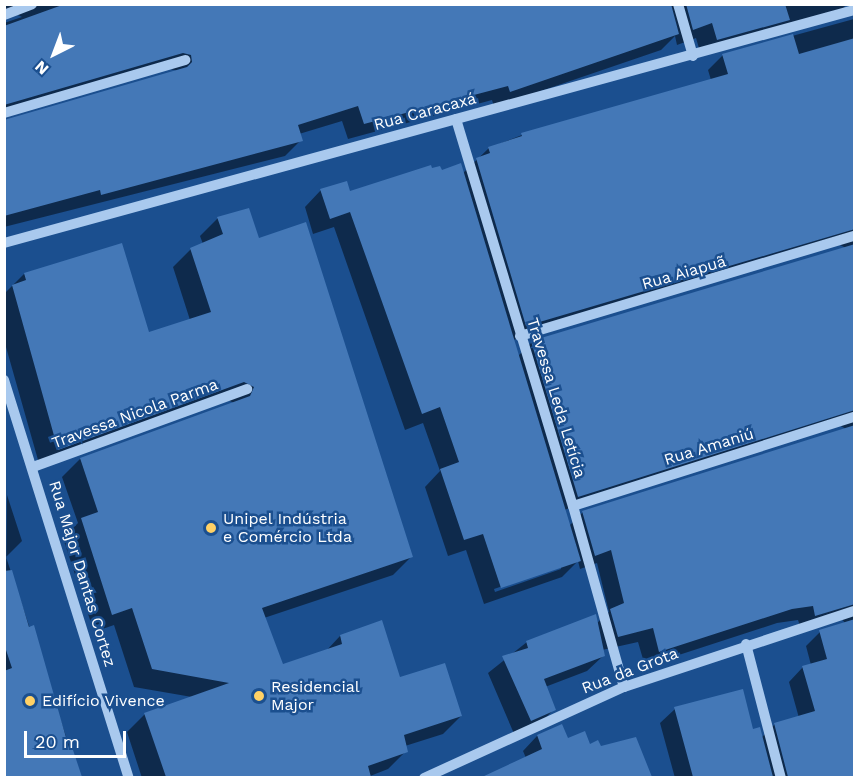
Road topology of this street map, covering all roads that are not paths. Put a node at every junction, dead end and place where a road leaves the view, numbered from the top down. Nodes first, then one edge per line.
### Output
1 (32, 4) edge
2 (678, 4) edge
3 (855, 10) edge
4 (4, 15) edge
5 (693, 56) junction
6 (185, 60) dead end
7 (4, 113) edge
8 (456, 119) junction
9 (855, 236) edge
10 (4, 243) edge
11 (520, 336) junction
12 (4, 380) edge
13 (247, 388) dead end
14 (855, 417) edge
15 (33, 467) junction
16 (573, 506) junction
17 (855, 611) edge
18 (746, 644) junction
19 (624, 687) junction
20 (129, 777) edge
21 (424, 777) edge
22 (782, 777) edge

1 - 4 street
2 - 5 street
3 - 5 street, Rua Caracaxá
5 - 8 street, Rua Caracaxá
6 - 7 street
8 - 10 street, Rua Caracaxá
8 - 11 street, Travessa Leda Letícia
9 - 11 street, Rua Aiapuã
11 - 16 street, Travessa Leda Letícia
12 - 15 street, Rua Major Dantas Cortez
13 - 15 street, Travessa Nicola Parma
14 - 16 street, Rua Amaniú
15 - 20 street, Rua Major Dantas Cortez
16 - 19 street, Travessa Leda Letícia
17 - 18 street, Rua da Grota
18 - 19 street, Rua da Grota
18 - 22 street
19 - 21 street, Rua da Grota

